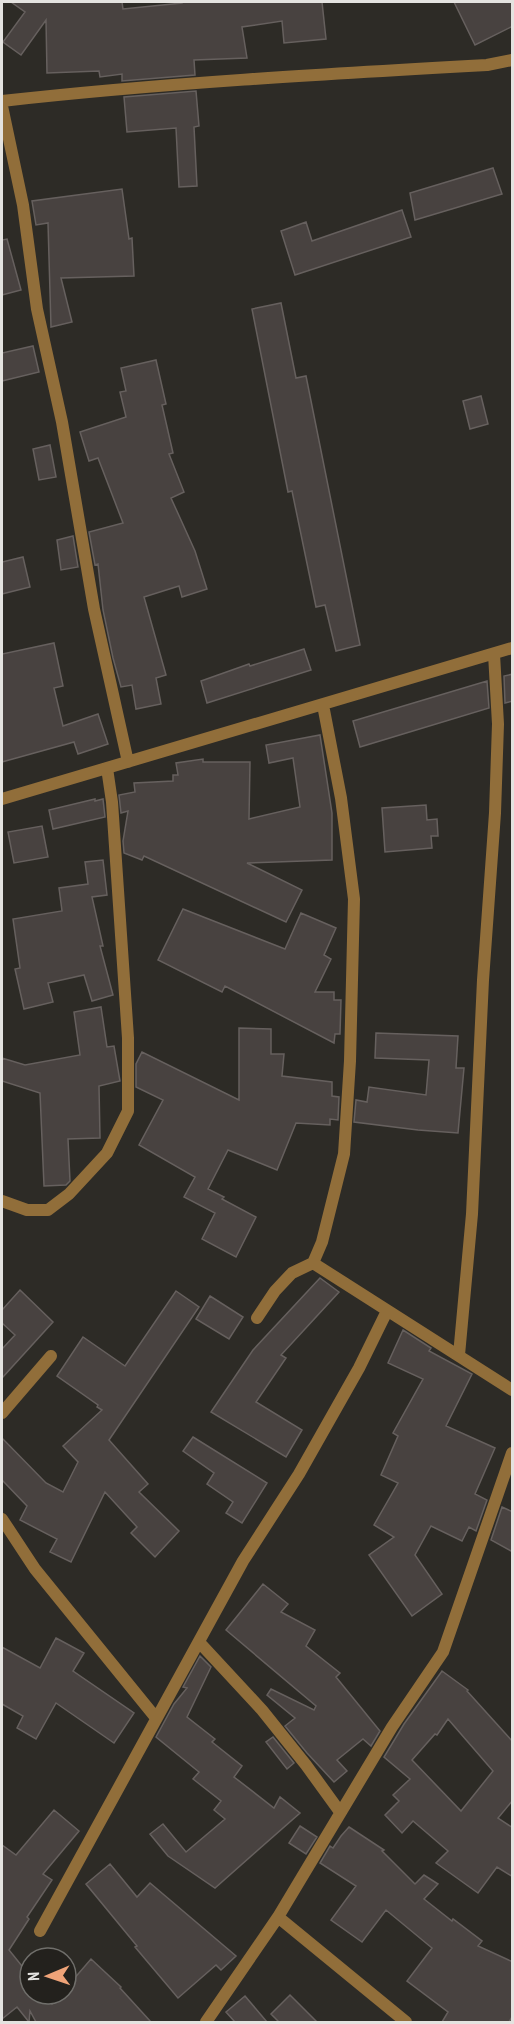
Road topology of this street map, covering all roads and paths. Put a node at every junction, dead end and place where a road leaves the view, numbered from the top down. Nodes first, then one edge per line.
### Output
1 (513, 60) edge
2 (2, 101) edge
3 (2, 106) edge
4 (513, 648) edge
5 (494, 654) junction
6 (323, 705) junction
7 (128, 762) junction
8 (107, 768) junction
9 (2, 799) edge
10 (2, 1201) edge
11 (313, 1263) junction
12 (387, 1311) junction
13 (257, 1318) dead end
14 (459, 1355) junction
15 (51, 1356) dead end
16 (513, 1390) edge
17 (2, 1413) edge
18 (513, 1453) edge
19 (2, 1519) edge
20 (199, 1641) junction
21 (156, 1718) junction
22 (340, 1812) junction
23 (278, 1917) junction
24 (40, 1931) dead end
25 (206, 2022) edge
26 (406, 2022) edge

1 - 2 street
3 - 7 street
4 - 5 street
5 - 6 street
5 - 14 street
6 - 7 street
6 - 11 street
7 - 8 street
8 - 9 street
8 - 10 street
11 - 12 street
11 - 13 street
12 - 14 street
12 - 20 street
14 - 16 street
15 - 17 street
18 - 22 street
19 - 21 street
20 - 21 street
20 - 22 street
21 - 24 street
22 - 23 street
23 - 25 street
23 - 26 street

